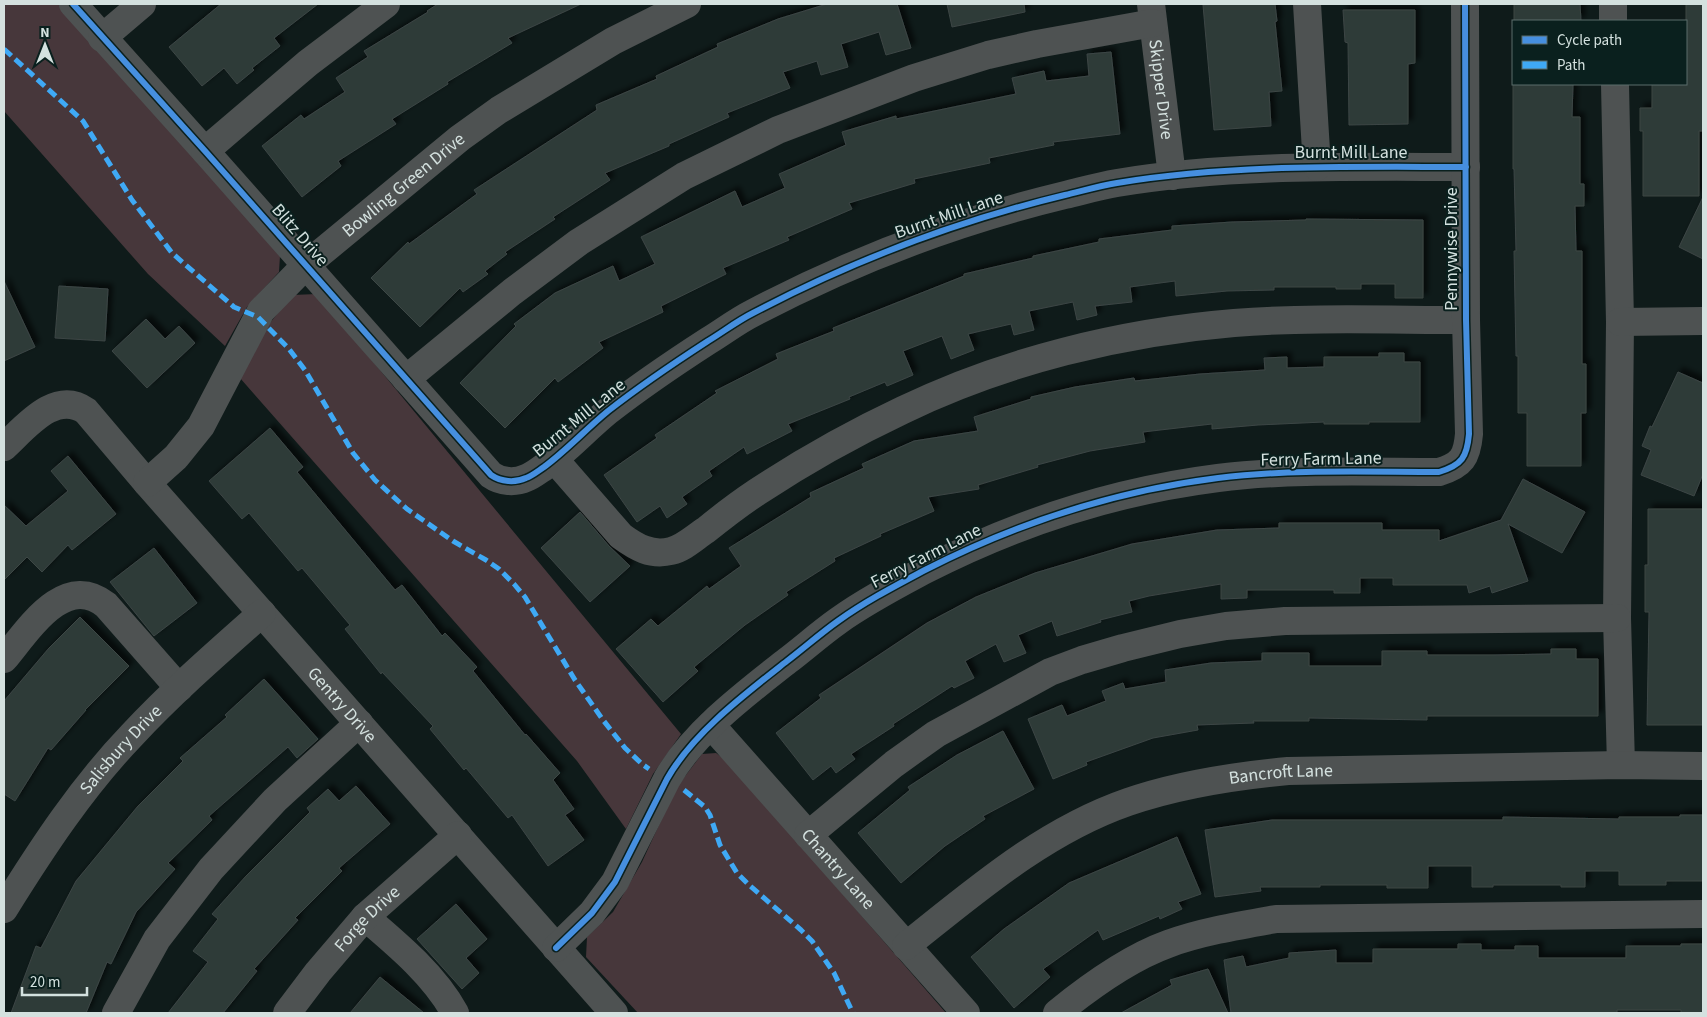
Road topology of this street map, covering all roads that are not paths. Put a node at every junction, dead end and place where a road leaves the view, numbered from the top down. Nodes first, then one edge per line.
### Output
1 (73, 4) edge
2 (142, 4) edge
3 (386, 4) edge
4 (687, 4) edge
5 (1307, 4) edge
6 (1465, 4) edge
7 (1613, 4) edge
8 (1152, 14) edge
9 (1613, 20) edge
10 (102, 38) junction
11 (1615, 85) edge
12 (205, 151) junction
13 (1318, 167) junction
14 (1466, 167) junction
15 (1172, 176) junction
16 (306, 265) junction
17 (1466, 320) junction
18 (1703, 320) edge
19 (1620, 322) junction
20 (406, 379) junction
21 (4, 448) edge
22 (554, 459) junction
23 (1460, 462) joint
24 (506, 481) joint
25 (147, 483) junction
26 (262, 613) junction
27 (1617, 618) junction
28 (4, 659) edge
29 (179, 688) junction
30 (360, 723) junction
31 (711, 725) junction
32 (1620, 766) junction
33 (1703, 766) edge
34 (458, 835) junction
35 (808, 835) junction
36 (4, 909) edge
37 (1703, 914) edge
38 (365, 917) junction
39 (906, 946) junction
40 (556, 948) junction
41 (116, 1013) edge
42 (287, 1013) edge
43 (455, 1013) edge
44 (614, 1013) edge
45 (966, 1013) edge
46 (1058, 1013) edge

1 - 10 street, Blitz Drive
2 - 10 street
3 - 12 street
4 - 16 street, Bowling Green Drive
5 - 13 street
6 - 14 street, Pennywise Drive
7 - 9 street
8 - 15 street, Skipper Drive
8 - 20 street
10 - 12 street, Blitz Drive
11 - 19 street
12 - 16 street, Blitz Drive
13 - 14 street, Burnt Mill Lane
13 - 15 street, Burnt Mill Lane
14 - 17 street, Pennywise Drive
15 - 22 street, Burnt Mill Lane
16 - 20 street, Blitz Drive
16 - 25 street, Bowling Green Drive
17 - 22 street
17 - 23 street, Pennywise Drive
18 - 19 street
19 - 27 street
20 - 24 street, Blitz Drive
21 - 25 street, Gentry Drive
22 - 24 street, Burnt Mill Lane
23 - 31 street, Ferry Farm Lane
25 - 26 street, Gentry Drive
26 - 29 street, Salisbury Drive
26 - 30 street, Gentry Drive
27 - 32 street
27 - 35 street
28 - 29 street
29 - 36 street, Salisbury Drive
30 - 34 street, Gentry Drive
30 - 41 street
31 - 35 street, Chantry Lane
31 - 40 street, Ferry Farm Lane
32 - 33 street, Bancroft Lane
32 - 39 street, Bancroft Lane
34 - 38 street, Forge Drive
34 - 40 street, Gentry Drive
35 - 39 street, Chantry Lane
37 - 46 street
38 - 42 street, Forge Drive
38 - 43 street
39 - 45 street, Chantry Lane
40 - 44 street, Gentry Drive

